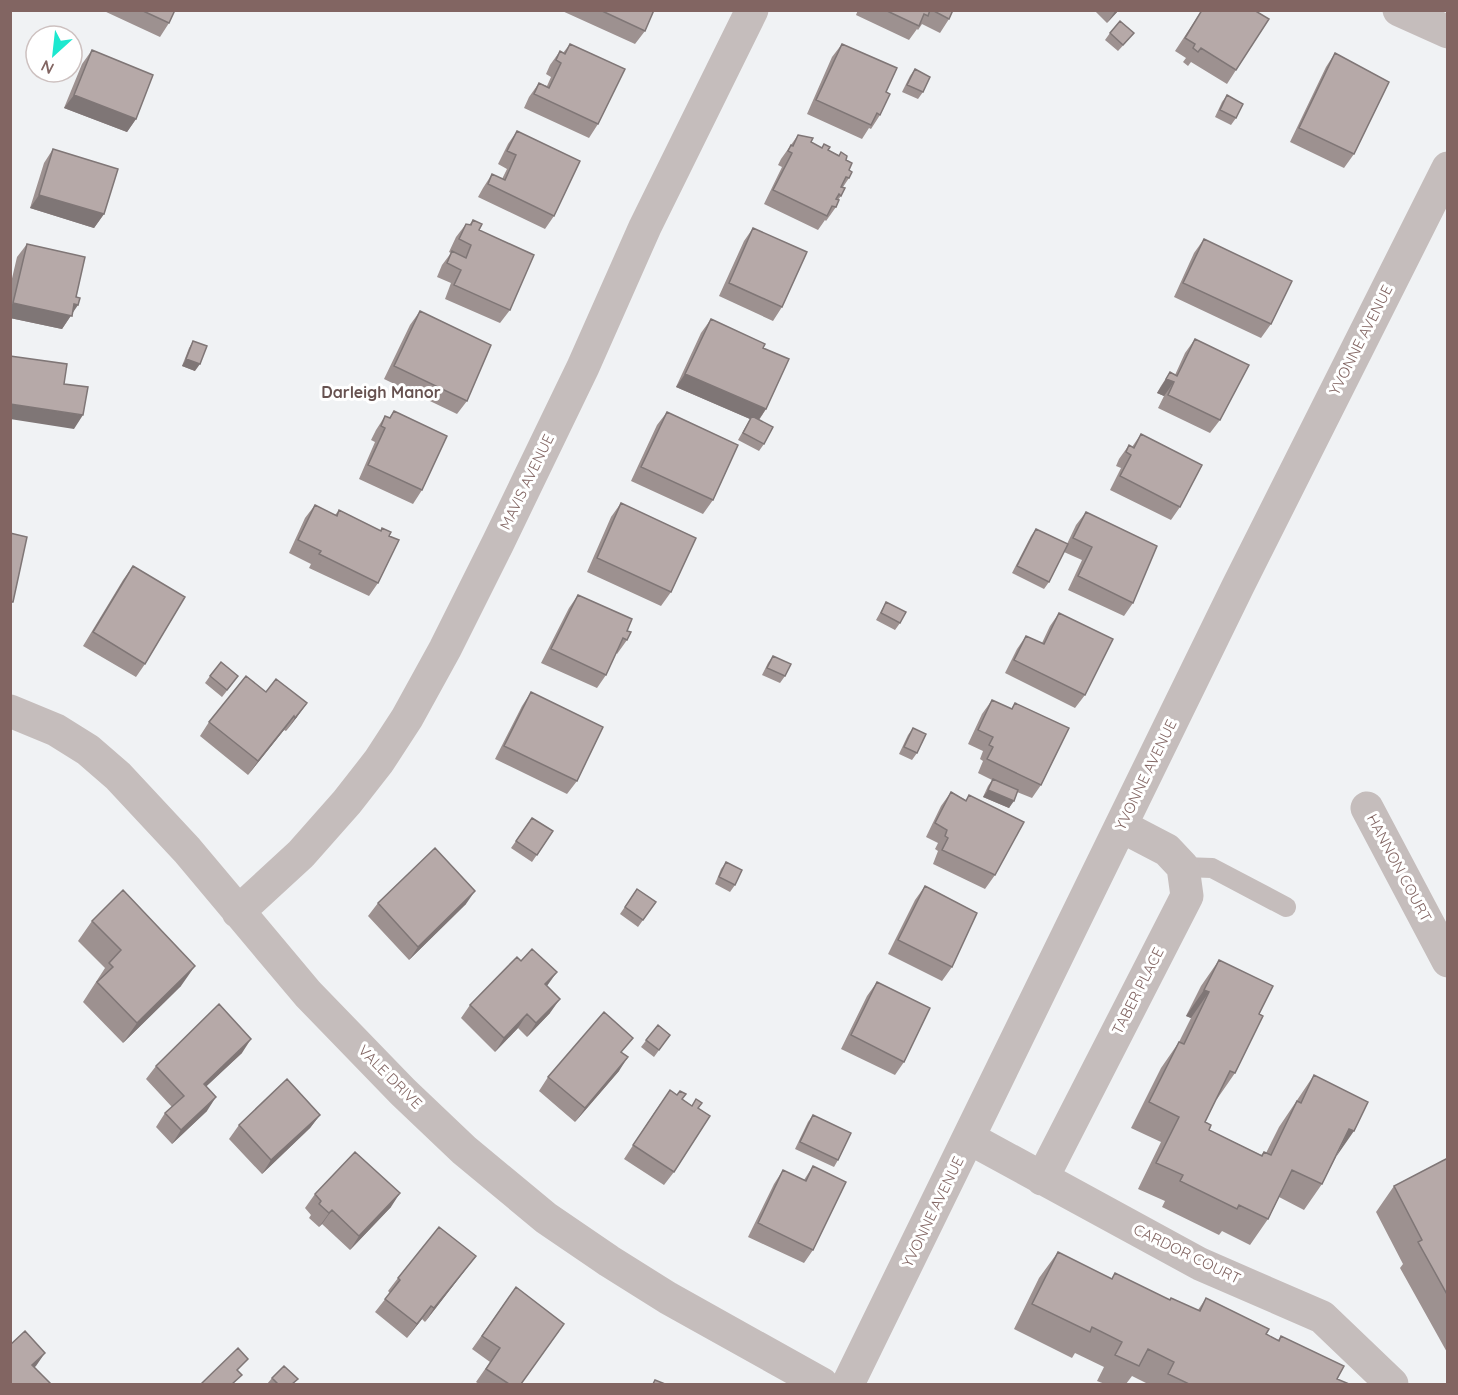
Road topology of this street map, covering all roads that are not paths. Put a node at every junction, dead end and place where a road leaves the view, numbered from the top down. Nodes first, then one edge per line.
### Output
1 (752, 10) edge
2 (1399, 10) edge
3 (1448, 32) edge
4 (1448, 168) edge
5 (10, 711) edge
6 (1367, 808) dead end
7 (1121, 826) junction
8 (1184, 867) junction
9 (1286, 907) dead end
10 (238, 912) junction
11 (1448, 961) edge
12 (969, 1138) junction
13 (1042, 1179) junction
14 (822, 1384) edge
15 (848, 1384) edge
16 (1392, 1384) edge

1 - 10 street, MAVIS AVENUE
2 - 3 street
4 - 7 street, YVONNE AVENUE
5 - 10 street, VALE DRIVE
6 - 11 street, HANNON COURT
7 - 8 street
7 - 12 street, YVONNE AVENUE
8 - 9 lane
8 - 13 street, TABER PLACE
10 - 14 street, VALE DRIVE
12 - 13 street, CARDOR COURT
12 - 15 street, YVONNE AVENUE
13 - 16 street, CARDOR COURT

